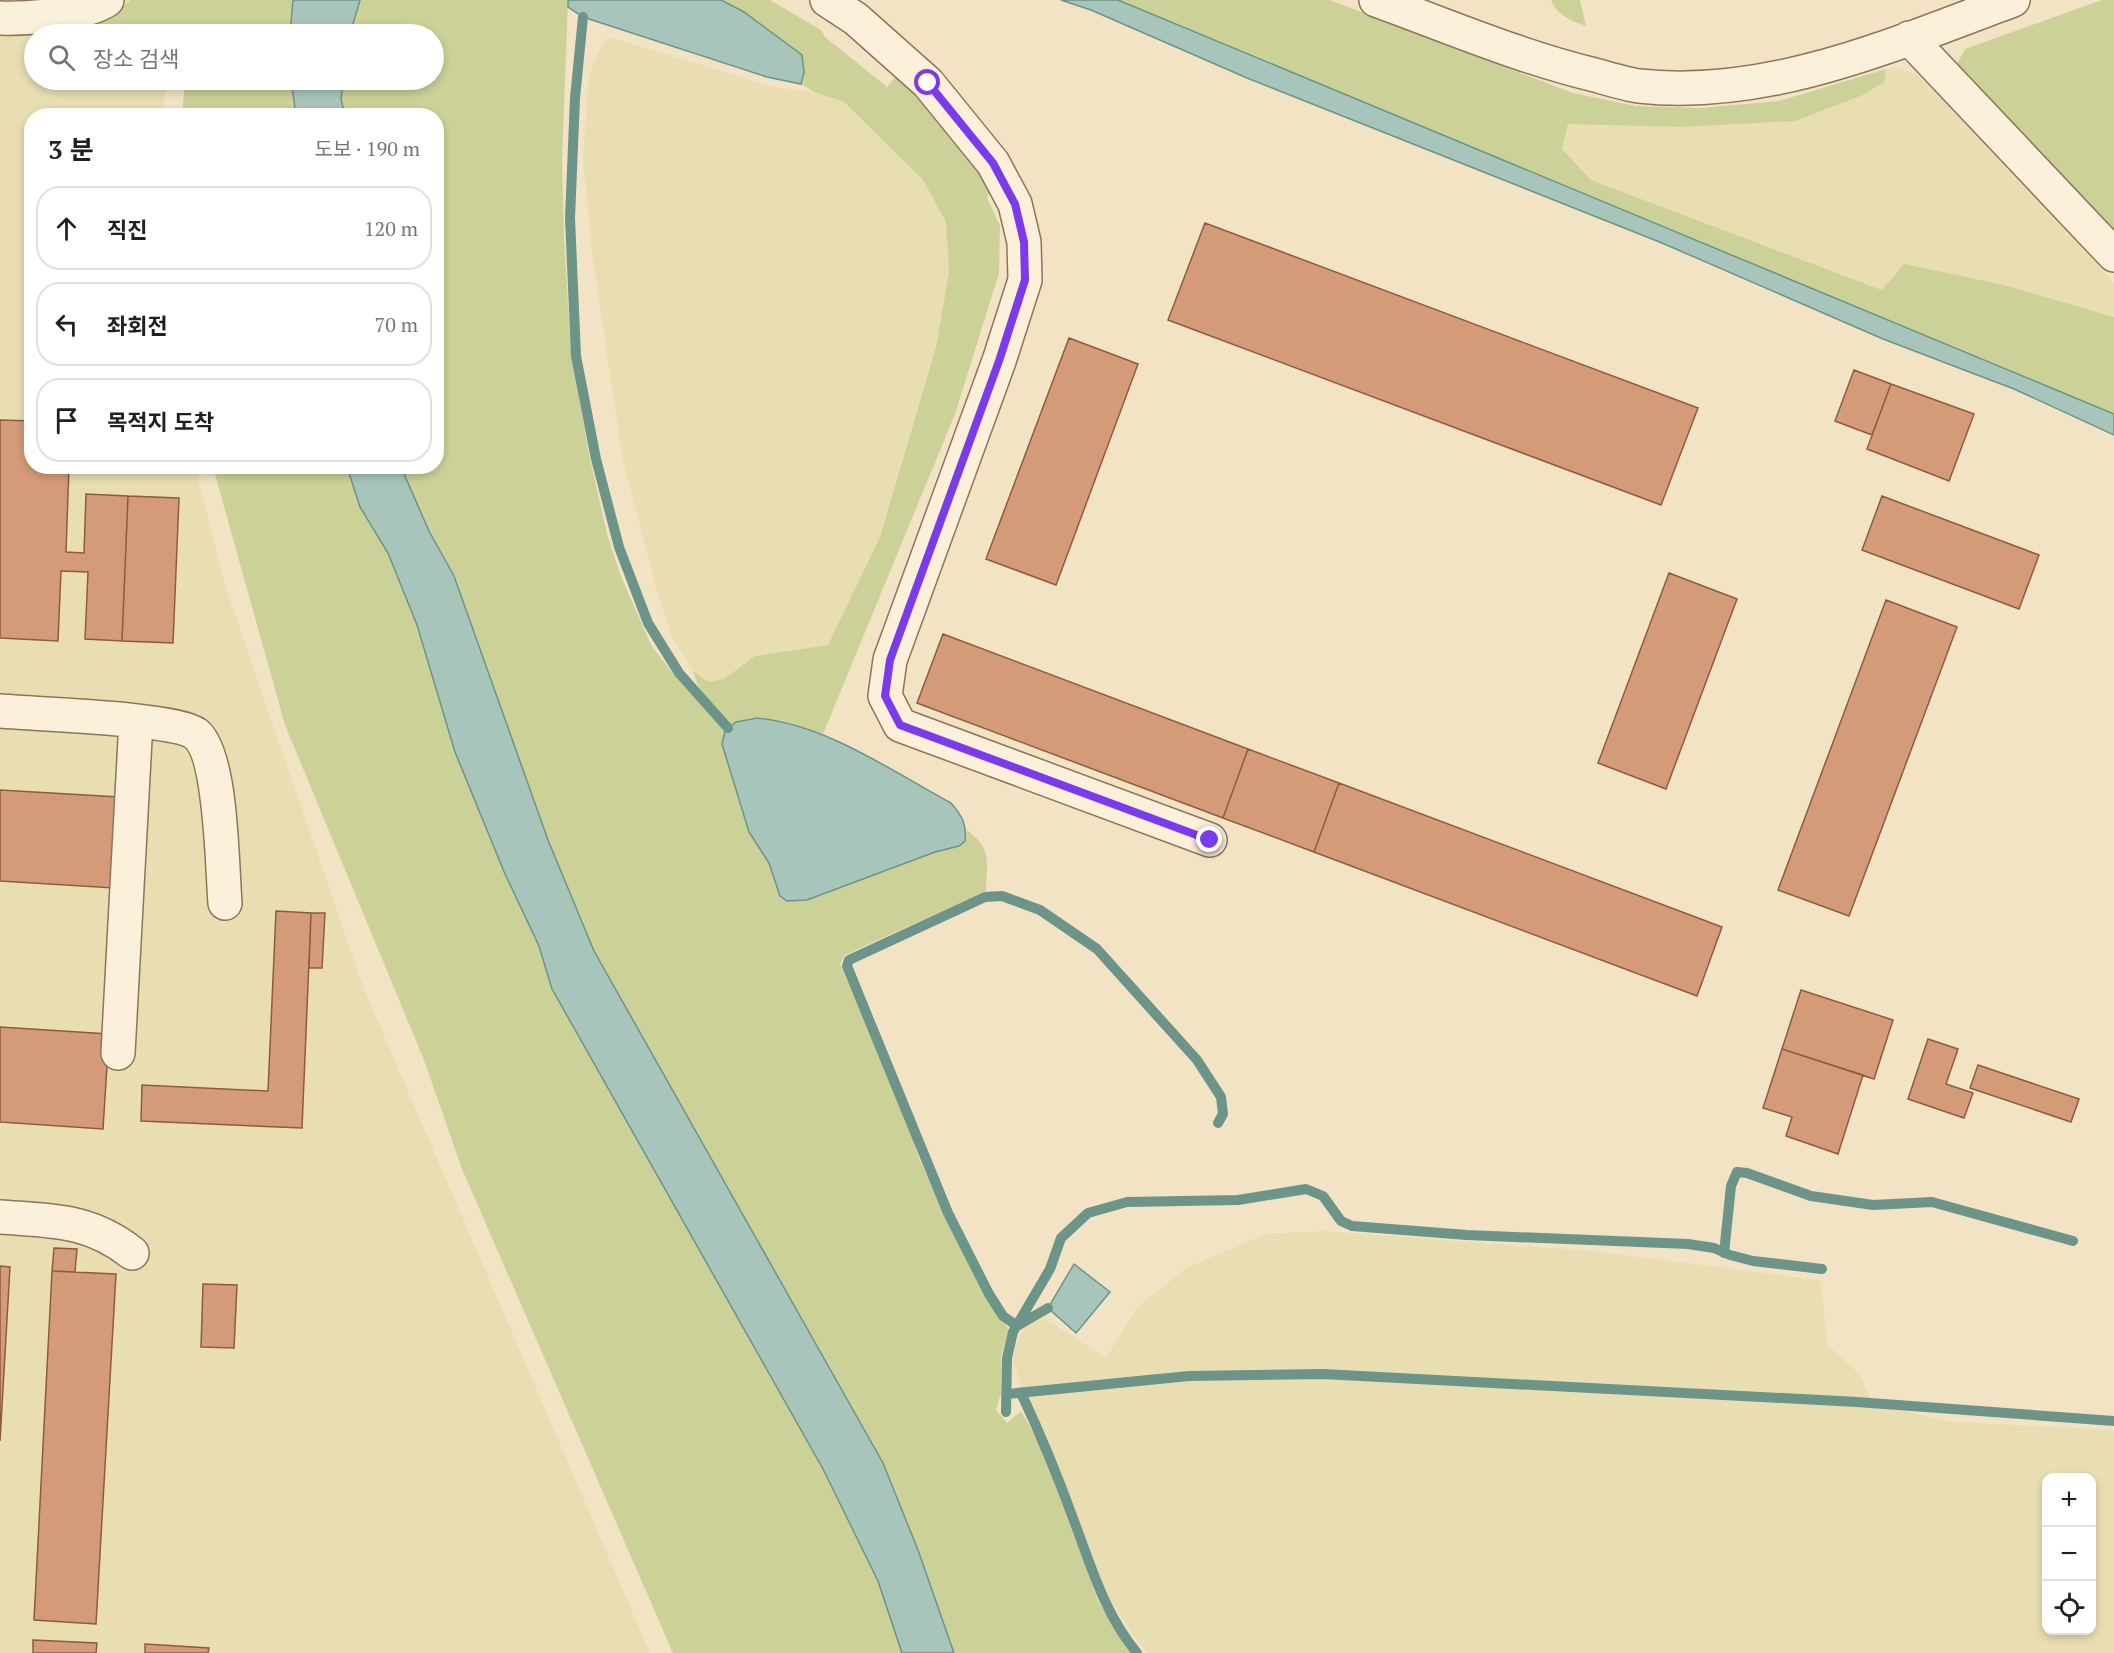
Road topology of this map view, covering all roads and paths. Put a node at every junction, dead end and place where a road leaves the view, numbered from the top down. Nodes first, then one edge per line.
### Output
1 (107, 0) edge
2 (827, 0) edge
3 (1376, 0) edge
4 (2013, 0) edge
5 (0, 18) edge
6 (1909, 38) junction
7 (2114, 255) edge
8 (0, 711) edge
9 (136, 721) junction
10 (1210, 840) dead end
11 (225, 903) dead end
12 (118, 1053) dead end
13 (0, 1217) edge
14 (132, 1252) dead end

1 - 5 street
2 - 10 street
3 - 6 street
4 - 6 street
6 - 7 street
8 - 9 street
9 - 11 street
9 - 12 street
13 - 14 street

